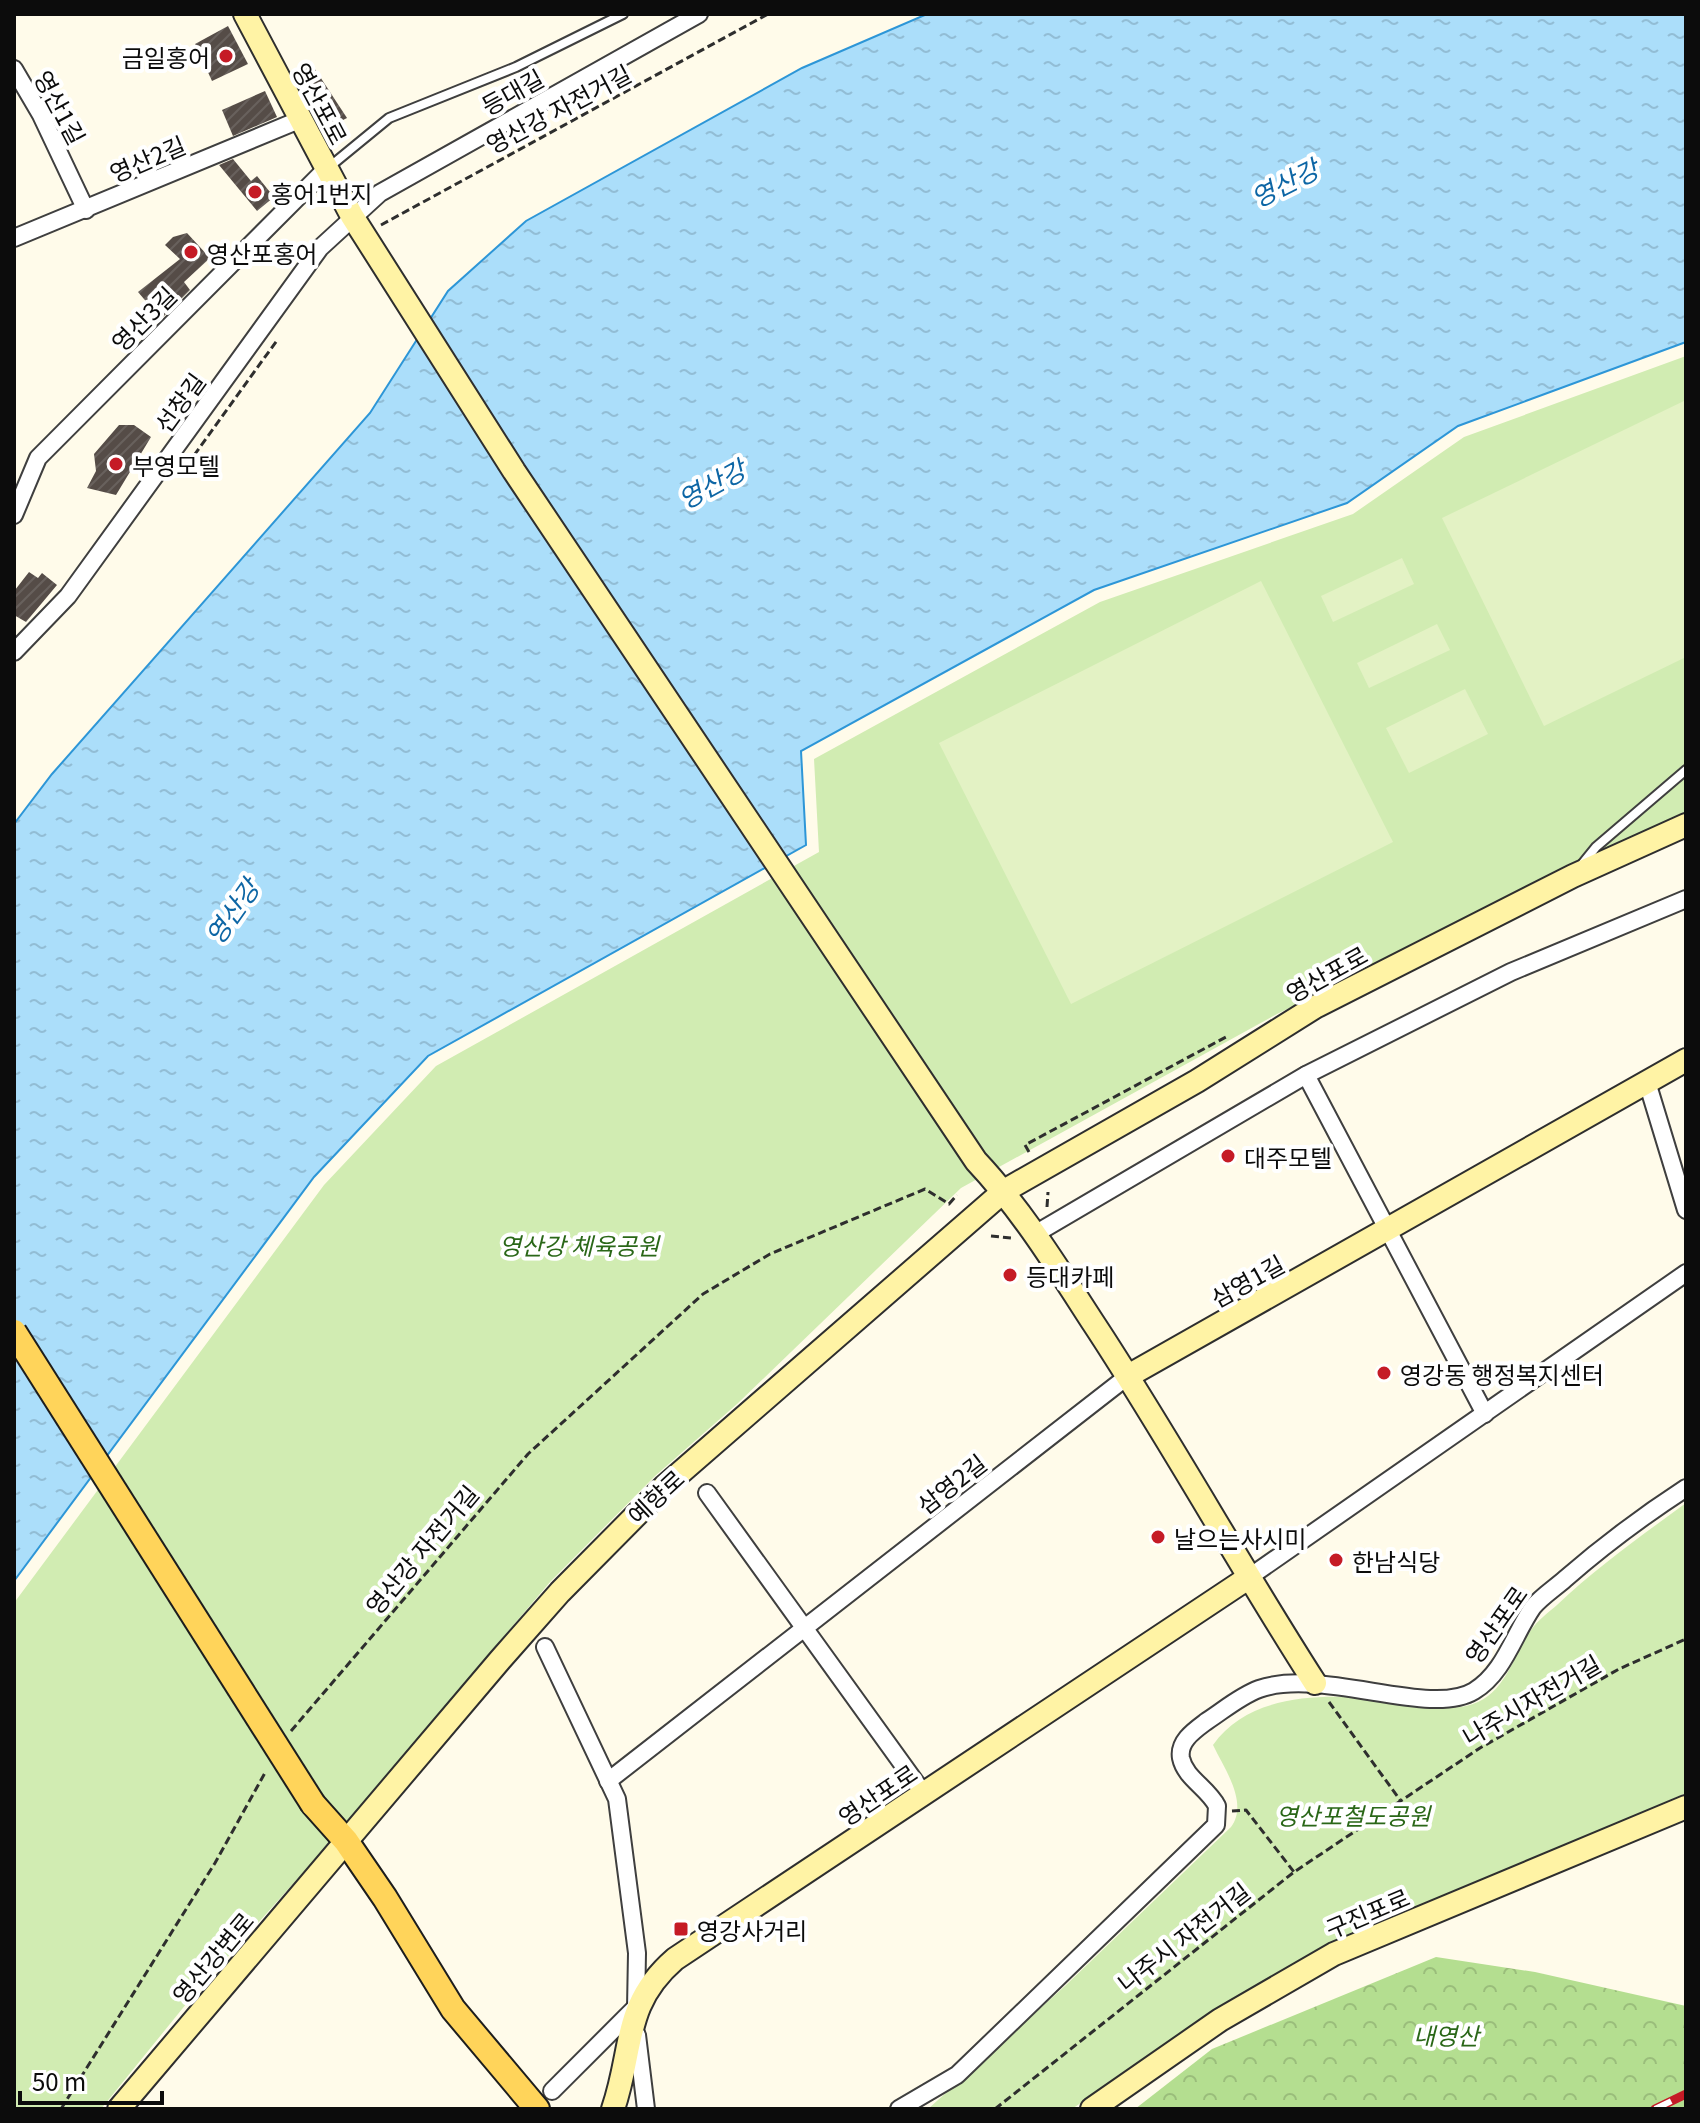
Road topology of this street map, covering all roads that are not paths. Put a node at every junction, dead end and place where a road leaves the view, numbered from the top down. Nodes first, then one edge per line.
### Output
1 (245, 14) edge
2 (623, 14) edge
3 (699, 14) edge
4 (14, 69) edge
5 (299, 120) junction
6 (326, 169) junction
7 (86, 210) junction
8 (352, 216) junction
9 (14, 238) edge
10 (14, 515) edge
11 (14, 652) edge
12 (1686, 770) edge
13 (1686, 825) edge
14 (1573, 876) junction
15 (1686, 899) edge
16 (1686, 1060) edge
17 (1306, 1075) junction
18 (1647, 1082) junction
19 (1004, 1191) junction
20 (1686, 1210) edge
21 (1390, 1229) junction
22 (1035, 1234) junction
23 (1686, 1273) edge
24 (14, 1332) edge
25 (1128, 1376) junction
26 (1485, 1414) junction
27 (1686, 1488) edge
28 (707, 1493) dead end
29 (1248, 1578) junction
30 (804, 1628) junction
31 (545, 1647) dead end
32 (1315, 1683) junction
33 (608, 1781) junction
34 (924, 1794) junction
35 (1686, 1807) edge
36 (346, 1841) junction
37 (636, 2007) junction
38 (545, 2100) edge
39 (119, 2109) edge
40 (613, 2109) edge
41 (646, 2109) edge
42 (899, 2109) edge
43 (1092, 2109) edge

1 - 5 street, 영산포로
2 - 6 lane
3 - 8 street, 등대길
4 - 7 street, 영산1길
5 - 6 street, 영산포로
5 - 7 street, 영산2길
6 - 8 street, 영산포로
6 - 10 street, 영산3길
7 - 9 street, 영산2길
8 - 11 street, 선창길
8 - 19 street, 영산포로
12 - 14 lane
13 - 14 street, 영산포로
14 - 19 street, 영산포로
15 - 17 street
16 - 18 street, 삼영1길
17 - 21 street
17 - 22 street
18 - 20 street
18 - 21 street, 삼영1길
19 - 22 street
19 - 36 street, 예향로
21 - 25 street, 삼영1길
21 - 26 street
22 - 25 street
23 - 26 street
24 - 36 main road, bridge
25 - 29 street
25 - 30 street, 삼영2길
26 - 29 street
27 - 32 street, 영산포로
28 - 30 street
29 - 32 street
29 - 34 street, 영산포로
30 - 33 street, 삼영2길
30 - 34 street
31 - 33 street
32 - 42 street, 영산포로
33 - 37 street
34 - 37 street, 영산포로
35 - 43 street, 구진포로
36 - 38 main road
36 - 39 street, 영산강변로
37 - 38 street
37 - 40 street, 영산포로
37 - 41 street

